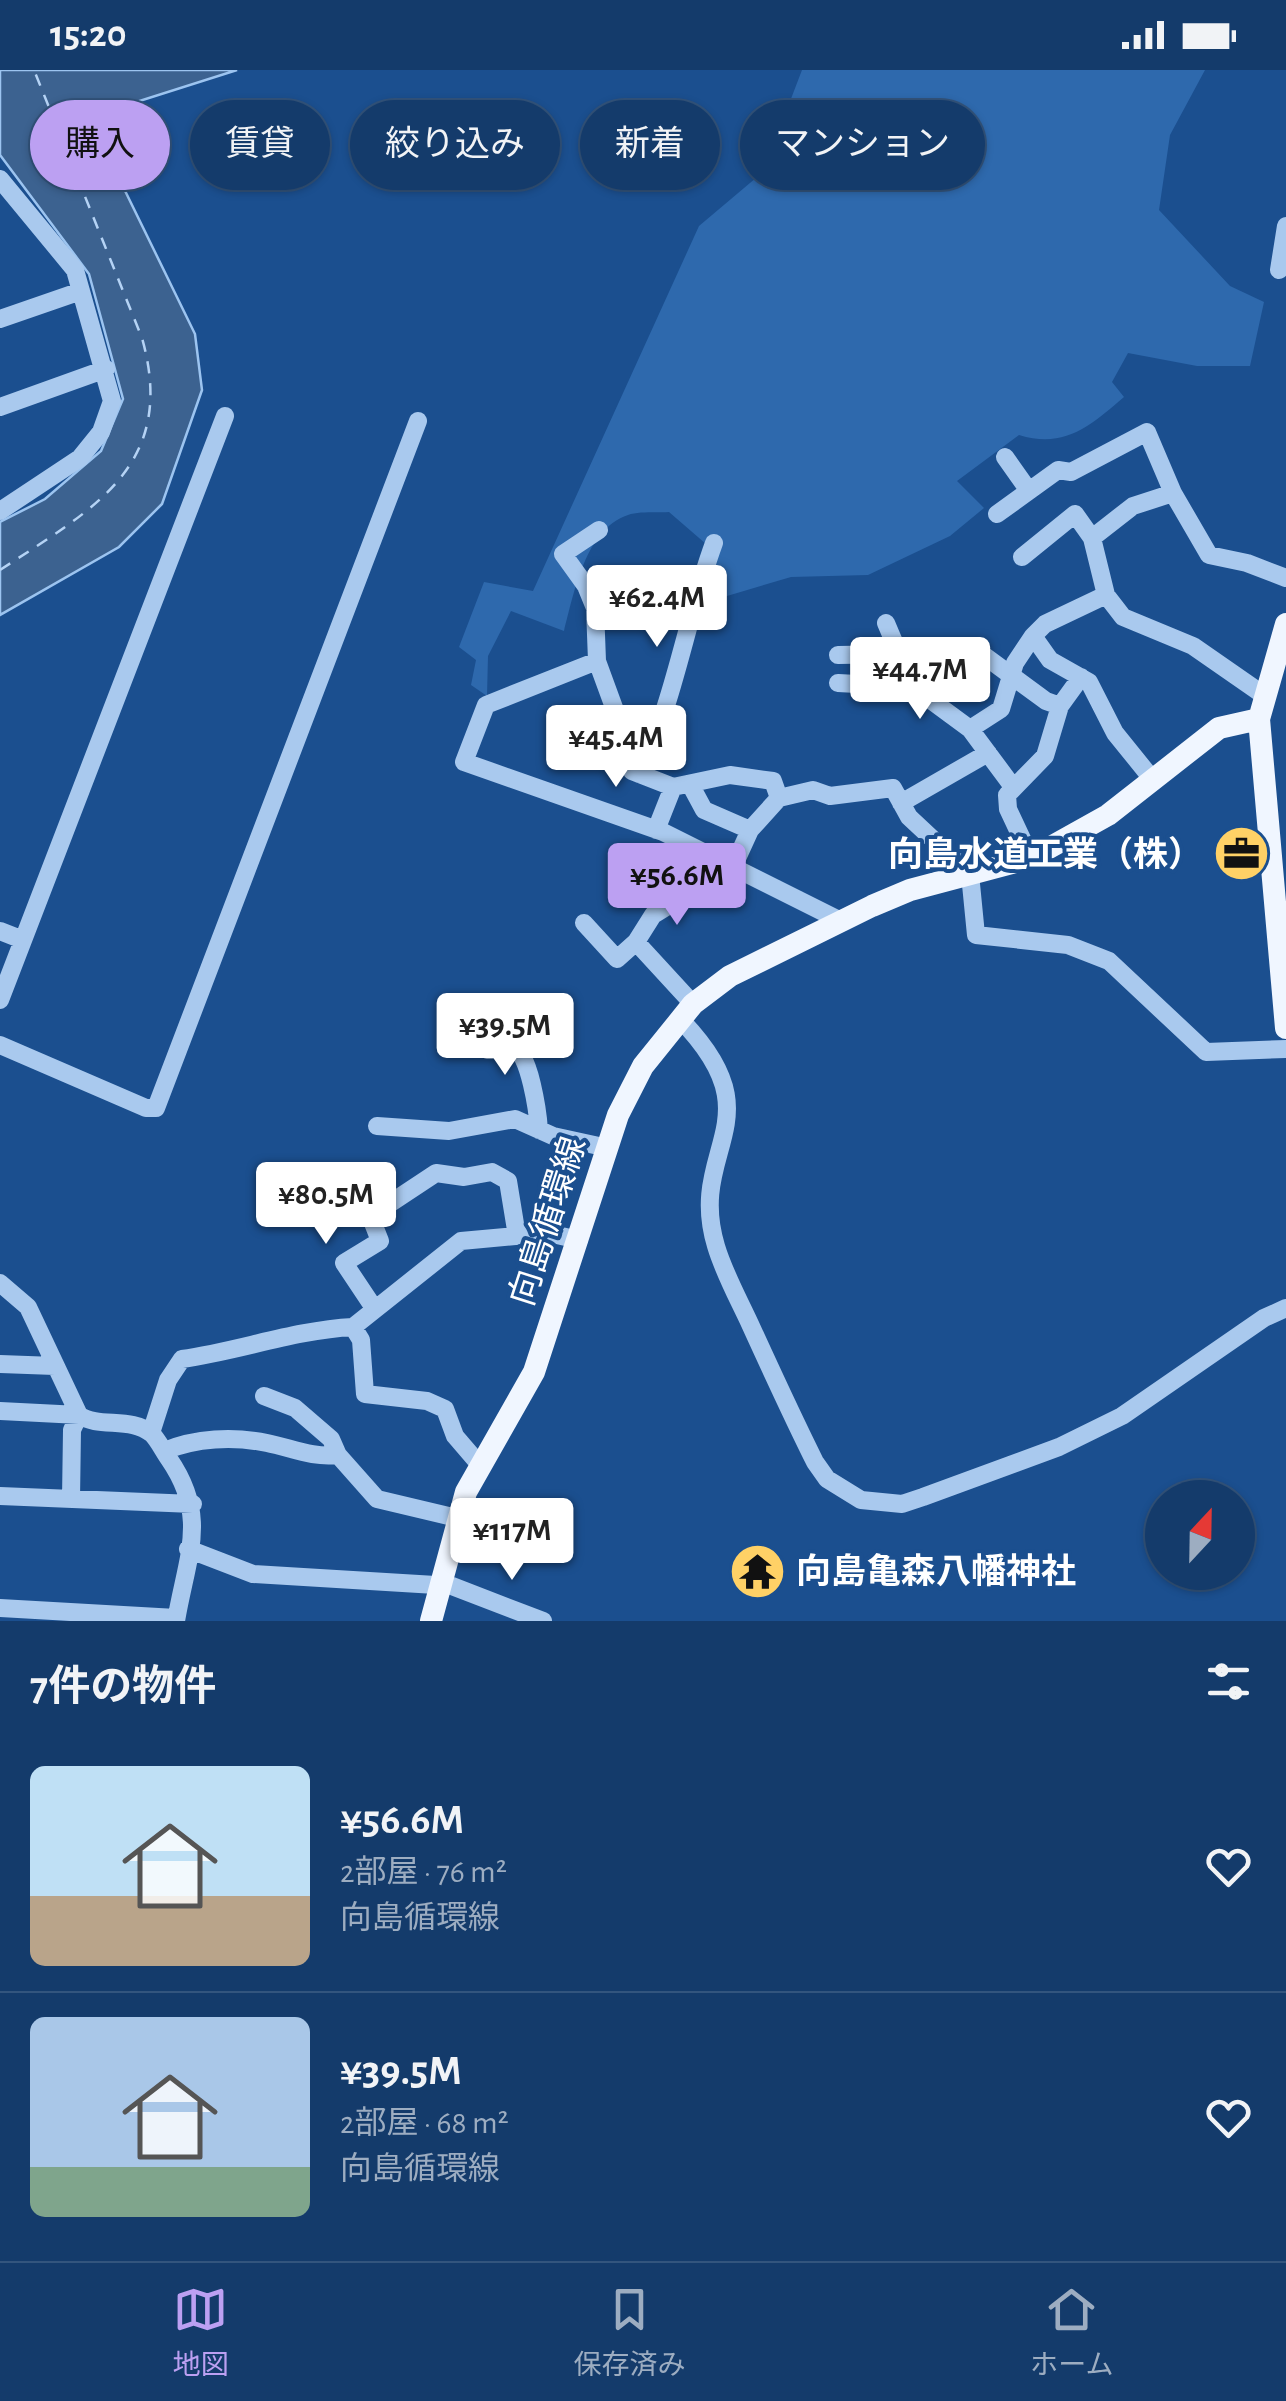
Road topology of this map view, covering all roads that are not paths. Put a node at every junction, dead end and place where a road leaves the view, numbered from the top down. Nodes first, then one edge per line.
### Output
1 (0, 180) edge
2 (1286, 226) edge
3 (1278, 270) dead end
4 (81, 291) junction
5 (0, 319) edge
6 (106, 368) junction
7 (0, 407) edge
8 (225, 416) dead end
9 (418, 421) dead end
10 (1005, 457) dead end
11 (1029, 491) junction
12 (1174, 493) junction
13 (0, 511) edge
14 (997, 514) dead end
15 (599, 530) dead end
16 (1092, 538) junction
17 (714, 543) dead end
18 (1022, 558) dead end
19 (1286, 578) edge
20 (1106, 595) junction
21 (886, 623) dead end
22 (1286, 624) edge
23 (1034, 636) junction
24 (971, 646) dead end
25 (899, 654) junction
26 (838, 655) dead end
27 (597, 661) junction
28 (1010, 676) junction
29 (1081, 677) junction
30 (838, 683) dead end
31 (913, 688) junction
32 (1265, 696) junction
33 (1060, 706) junction
34 (1259, 719) junction
35 (970, 729) junction
36 (988, 753) junction
37 (639, 774) junction
38 (1153, 780) junction
39 (681, 785) junction
40 (1013, 787) junction
41 (779, 798) junction
42 (901, 803) junction
43 (656, 830) junction
44 (750, 830) junction
45 (1031, 858) junction
46 (734, 865) junction
47 (970, 874) junction
48 (1281, 885) edge
49 (841, 922) junction
50 (584, 923) dead end
51 (0, 930) edge
52 (23, 940) junction
53 (636, 942) junction
54 (0, 1000) edge
55 (686, 1012) junction
56 (1286, 1028) edge
57 (482, 1040) dead end
58 (0, 1045) edge
59 (1286, 1050) edge
60 (377, 1126) dead end
61 (539, 1130) junction
62 (608, 1148) junction
63 (298, 1212) dead end
64 (372, 1216) junction
65 (517, 1236) junction
66 (579, 1240) junction
67 (0, 1283) edge
68 (374, 1308) junction
69 (1286, 1308) edge
70 (353, 1327) junction
71 (0, 1364) edge
72 (56, 1366) junction
73 (264, 1396) dead end
74 (0, 1411) edge
75 (78, 1414) junction
76 (151, 1433) junction
77 (164, 1452) junction
78 (338, 1455) junction
79 (479, 1464) junction
80 (0, 1496) edge
81 (72, 1499) junction
82 (193, 1504) junction
83 (457, 1518) junction
84 (188, 1549) junction
85 (438, 1585) junction
86 (0, 1608) edge
87 (176, 1619) edge
88 (431, 1621) edge
89 (543, 1621) edge

1 - 4 street
2 - 3 street
4 - 5 street
4 - 6 street
6 - 7 street
6 - 13 street
8 - 52 street
9 - 58 street
10 - 11 street
11 - 12 street
11 - 14 street
12 - 16 street
12 - 19 street
15 - 27 street
16 - 18 street
16 - 20 street
17 - 37 street
20 - 23 street
20 - 32 street
21 - 25 street
22 - 32 main road
23 - 28 street
23 - 29 street
24 - 28 street
25 - 26 street
25 - 31 street
27 - 37 street
27 - 43 street
28 - 33 street
28 - 35 street
29 - 33 street
29 - 38 street
30 - 31 street
31 - 35 street
32 - 34 main road
33 - 40 street
34 - 38 main road, 向島循環線
34 - 48 main road
35 - 36 street
36 - 40 street
36 - 42 street
37 - 39 street
38 - 45 main road, 向島循環線
39 - 41 street
39 - 43 street
39 - 44 street
40 - 45 street
41 - 42 street
41 - 44 street
42 - 47 street
43 - 46 street
44 - 46 street
45 - 47 main road, 向島循環線
46 - 49 street
46 - 53 street
47 - 49 main road, 向島循環線
47 - 59 street
48 - 56 main road
49 - 55 main road, 向島循環線
50 - 53 street
51 - 52 street
52 - 54 street
53 - 55 street
55 - 62 main road, 向島循環線
55 - 69 street
57 - 61 street
60 - 61 street
61 - 62 street
62 - 66 main road, 向島循環線
63 - 64 street
64 - 65 street
64 - 68 street
65 - 66 street
65 - 68 street
66 - 79 main road, 向島循環線
67 - 72 street
68 - 70 street
70 - 76 street
70 - 79 street
71 - 72 street
72 - 75 street
73 - 78 street
74 - 75 street
75 - 76 street
75 - 81 street
76 - 77 street
77 - 78 street
77 - 82 street
78 - 83 street
79 - 83 main road, 向島循環線
80 - 81 street
81 - 82 street
82 - 84 street
83 - 85 main road, 向島循環線
84 - 85 street
84 - 87 street
85 - 88 main road, 向島循環線
85 - 89 street
86 - 87 street

